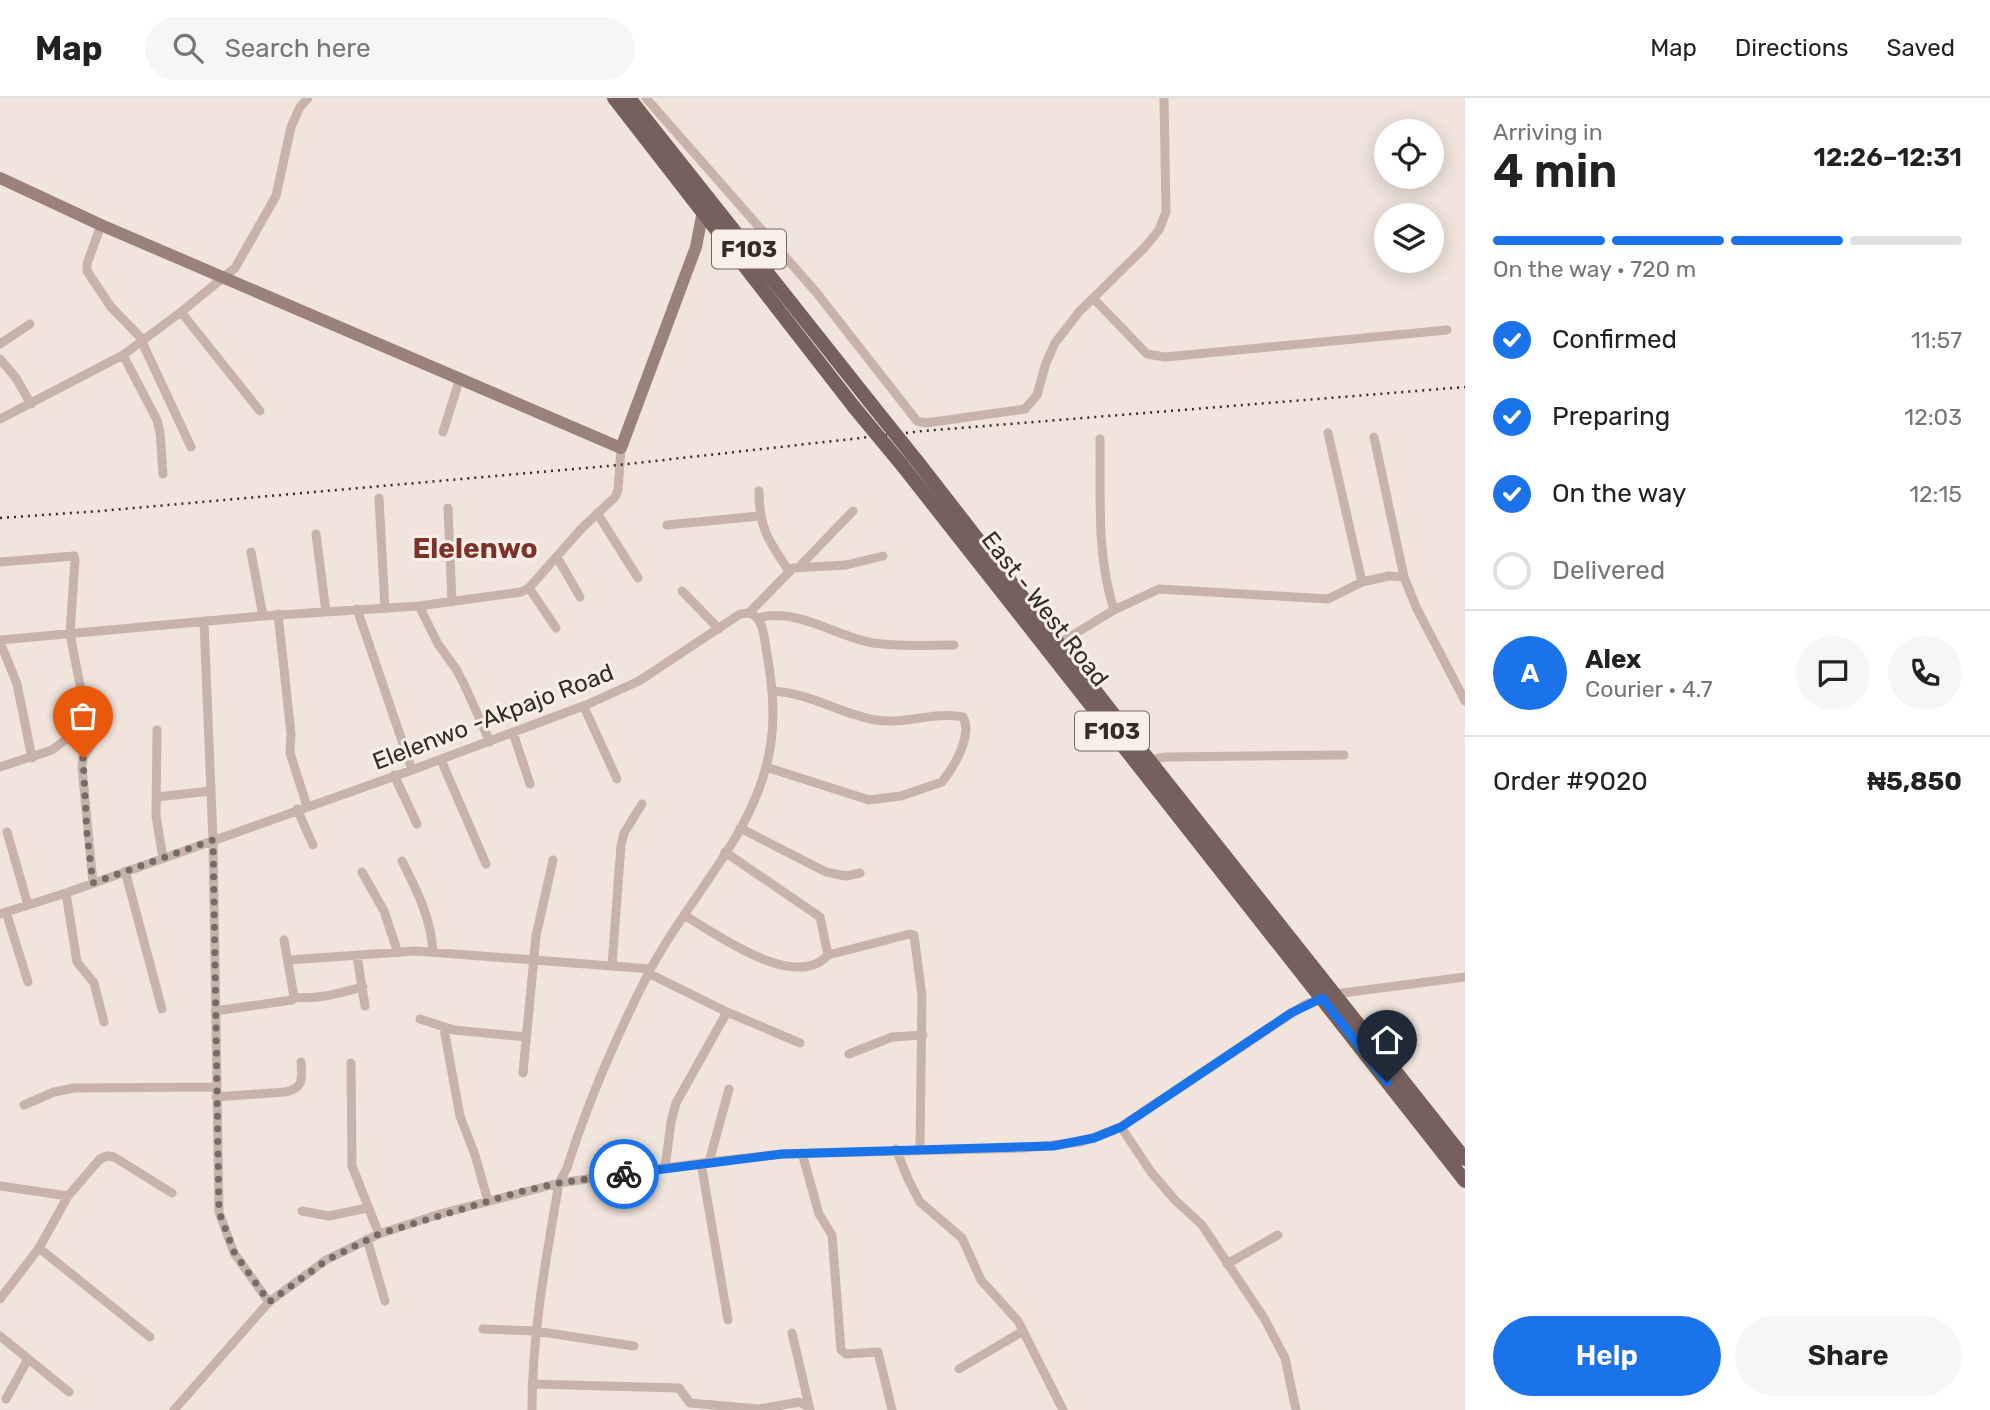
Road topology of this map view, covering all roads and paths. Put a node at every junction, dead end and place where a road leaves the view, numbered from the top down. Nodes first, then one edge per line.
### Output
1 (308, 98) edge
2 (614, 98) edge
3 (630, 98) edge
4 (646, 98) edge
5 (1164, 98) edge
6 (0, 178) edge
7 (703, 211) junction
8 (101, 225) junction
9 (721, 234) junction
10 (696, 247) junction
11 (224, 278) junction
12 (1093, 298) junction
13 (181, 312) junction
14 (30, 324) dead end
15 (1447, 330) dead end
16 (143, 342) junction
17 (0, 344) edge
18 (123, 355) junction
19 (0, 359) edge
20 (460, 378) junction
21 (31, 404) junction
22 (260, 411) dead end
23 (0, 419) edge
24 (443, 432) dead end
25 (1328, 433) dead end
26 (1374, 437) dead end
27 (1100, 439) dead end
28 (191, 447) dead end
29 (621, 448) junction
30 (163, 474) dead end
31 (759, 492) dead end
32 (379, 498) dead end
33 (447, 508) dead end
34 (853, 511) dead end
35 (597, 513) junction
36 (759, 516) junction
37 (667, 525) dead end
38 (316, 534) dead end
39 (251, 552) dead end
40 (883, 555) dead end
41 (557, 557) junction
42 (0, 562) edge
43 (799, 567) junction
44 (789, 571) junction
45 (1404, 577) junction
46 (638, 578) dead end
47 (1362, 582) junction
48 (529, 588) junction
49 (682, 591) dead end
50 (580, 597) dead end
51 (452, 602) junction
52 (419, 606) junction
53 (357, 609) junction
54 (385, 609) junction
55 (1114, 610) junction
56 (326, 612) junction
57 (278, 614) junction
58 (753, 615) junction
59 (263, 616) junction
60 (205, 621) junction
61 (556, 628) dead end
62 (719, 629) junction
63 (70, 634) junction
64 (0, 641) edge
65 (1058, 643) junction
66 (954, 645) dead end
67 (772, 691) junction
68 (82, 695) dead end
69 (1465, 701) edge
70 (583, 707) junction
71 (157, 730) dead end
72 (513, 733) junction
73 (73, 734) dead end
74 (490, 742) junction
75 (91, 744) dead end
76 (1344, 755) dead end
77 (32, 758) junction
78 (440, 760) junction
79 (1149, 760) junction
80 (0, 767) edge
81 (766, 767) junction
82 (412, 770) junction
83 (394, 775) junction
84 (617, 779) dead end
85 (530, 784) dead end
86 (210, 791) junction
87 (157, 797) junction
88 (642, 804) dead end
89 (302, 807) junction
90 (417, 824) dead end
91 (740, 828) junction
92 (7, 832) dead end
93 (213, 840) junction
94 (313, 845) dead end
95 (725, 852) junction
96 (163, 858) junction
97 (553, 860) dead end
98 (402, 861) dead end
99 (486, 864) dead end
100 (125, 871) junction
101 (362, 872) dead end
102 (860, 873) dead end
103 (93, 883) junction
104 (66, 893) junction
105 (29, 905) junction
106 (3, 913) edge
107 (684, 915) junction
108 (284, 940) dead end
109 (433, 952) junction
110 (398, 953) junction
111 (828, 955) junction
112 (357, 956) junction
113 (289, 960) junction
114 (534, 960) junction
115 (612, 965) junction
116 (649, 971) junction
117 (1465, 978) edge
118 (29, 982) dead end
119 (362, 987) junction
120 (1329, 996) junction
121 (294, 997) junction
122 (365, 1006) dead end
123 (162, 1009) dead end
124 (215, 1011) junction
125 (727, 1012) junction
126 (420, 1019) dead end
127 (104, 1022) dead end
128 (444, 1028) junction
129 (923, 1035) junction
130 (526, 1037) junction
131 (800, 1043) dead end
132 (849, 1054) dead end
133 (301, 1062) dead end
134 (351, 1063) dead end
135 (523, 1073) dead end
136 (729, 1089) dead end
137 (216, 1092) junction
138 (23, 1105) dead end
139 (1121, 1127) junction
140 (896, 1149) junction
141 (920, 1149) junction
142 (802, 1153) junction
143 (1465, 1159) edge
144 (705, 1162) junction
145 (665, 1168) junction
146 (1465, 1181) edge
147 (559, 1183) junction
148 (0, 1186) edge
149 (172, 1193) dead end
150 (68, 1196) junction
151 (488, 1201) junction
152 (367, 1208) junction
153 (302, 1211) dead end
154 (379, 1234) junction
155 (1278, 1235) dead end
156 (367, 1239) junction
157 (39, 1248) junction
158 (1227, 1264) junction
159 (0, 1299) edge
160 (386, 1301) dead end
161 (269, 1302) junction
162 (728, 1320) dead end
163 (483, 1329) dead end
164 (535, 1331) junction
165 (1023, 1331) junction
166 (792, 1333) dead end
167 (0, 1336) edge
168 (150, 1337) dead end
169 (634, 1346) dead end
170 (28, 1359) junction
171 (959, 1369) dead end
172 (532, 1384) junction
173 (69, 1392) dead end
174 (6, 1399) dead end
175 (809, 1408) edge
176 (174, 1410) edge
177 (532, 1410) edge
178 (892, 1410) edge
179 (1063, 1410) edge
180 (1296, 1410) edge

1 - 11 street
2 - 7 main road, East - West Road / F103
3 - 65 main road, East - West Road / F103, bridge
4 - 12 street
5 - 12 street
6 - 8 street
7 - 9 main road, East - West Road / F103
7 - 10 street
8 - 11 street
8 - 16 street
9 - 10 street
9 - 120 main road, East - West Road / F103, bridge
10 - 29 street
11 - 13 street
11 - 20 street
12 - 15 street
13 - 16 street
13 - 22 street
14 - 17 street
16 - 18 street
16 - 28 street
18 - 21 street
18 - 30 street
19 - 21 street
20 - 24 street
20 - 29 street
21 - 23 street
25 - 47 street
26 - 45 street
27 - 55 street
29 - 35 street
31 - 36 street
32 - 54 street
33 - 51 street
34 - 43 street
35 - 41 street
35 - 46 street
36 - 37 street
36 - 44 street
38 - 56 street
39 - 59 street
40 - 43 street
41 - 48 street
41 - 50 street
42 - 63 street
43 - 44 street
44 - 58 street
45 - 47 street
45 - 69 street
47 - 55 street
48 - 51 street
48 - 61 street
49 - 62 street
51 - 52 street
52 - 54 street
52 - 74 street
53 - 54 street
53 - 56 street
53 - 82 street
55 - 65 street
56 - 57 street
57 - 59 street
57 - 89 street
58 - 62 street, Elelenwo -Akpajo Road
58 - 66 street
58 - 67 street
59 - 60 street
60 - 63 street
60 - 86 street
62 - 70 street, Elelenwo -Akpajo Road
63 - 64 street
63 - 68 street
64 - 77 street
65 - 79 main road, East - West Road / F103
67 - 81 street
67 - 81 street
70 - 72 street, Elelenwo -Akpajo Road
70 - 84 street
71 - 87 street
72 - 74 street, Elelenwo -Akpajo Road
72 - 85 street
73 - 77 street
74 - 78 street, Elelenwo -Akpajo Road
75 - 103 street
76 - 79 street
77 - 80 street
78 - 82 street, Elelenwo -Akpajo Road
78 - 99 street
79 - 120 main road, East - West Road / F103
81 - 91 street
82 - 83 street, Elelenwo -Akpajo Road
83 - 89 street, Elelenwo -Akpajo Road
83 - 90 street
86 - 87 street
86 - 93 street
87 - 96 street
88 - 115 street
89 - 93 street, Elelenwo -Akpajo Road
89 - 94 street
91 - 95 street
91 - 102 street
92 - 105 street
93 - 96 street, Elelenwo -Akpajo Road
93 - 124 street
95 - 107 street
95 - 111 street
96 - 100 street, Elelenwo -Akpajo Road
97 - 114 street
98 - 109 street
100 - 103 street, Elelenwo -Akpajo Road
100 - 123 street
101 - 110 street
103 - 104 street, Elelenwo -Akpajo Road
104 - 105 street, Elelenwo -Akpajo Road
104 - 127 street
105 - 106 street, Elelenwo -Akpajo Road
106 - 118 street
107 - 111 street
107 - 116 street
108 - 113 street
109 - 110 street
109 - 114 street
110 - 112 street
111 - 129 street
112 - 113 street
112 - 119 street
113 - 121 street
114 - 115 street
114 - 130 street
115 - 116 street
116 - 125 street
116 - 147 street
117 - 120 street
119 - 121 street
119 - 122 street
120 - 139 street
120 - 143 main road, East - West Road / F103
120 - 146 main road, East - West Road / F103
121 - 124 street
124 - 137 street
125 - 131 street
125 - 145 street
126 - 128 street
128 - 130 street
128 - 151 street
129 - 132 street
129 - 141 street
130 - 135 street
133 - 137 street
134 - 152 street
136 - 144 street
137 - 138 street
137 - 161 street
139 - 141 street
139 - 158 street
140 - 141 street
140 - 142 street
140 - 165 street
142 - 144 street
142 - 178 street
144 - 145 street
144 - 162 street
145 - 147 street
147 - 151 street
147 - 164 street
148 - 150 street
149 - 150 street
150 - 157 street
151 - 154 street
152 - 153 street
152 - 154 street
154 - 156 street
155 - 158 street
156 - 160 street
156 - 161 street
157 - 159 street
157 - 168 street
158 - 180 street
161 - 176 street
163 - 164 street
164 - 169 street
164 - 172 street
165 - 171 street
165 - 179 street
166 - 175 street
167 - 170 street
170 - 173 street
170 - 174 street
172 - 175 street
172 - 177 street

